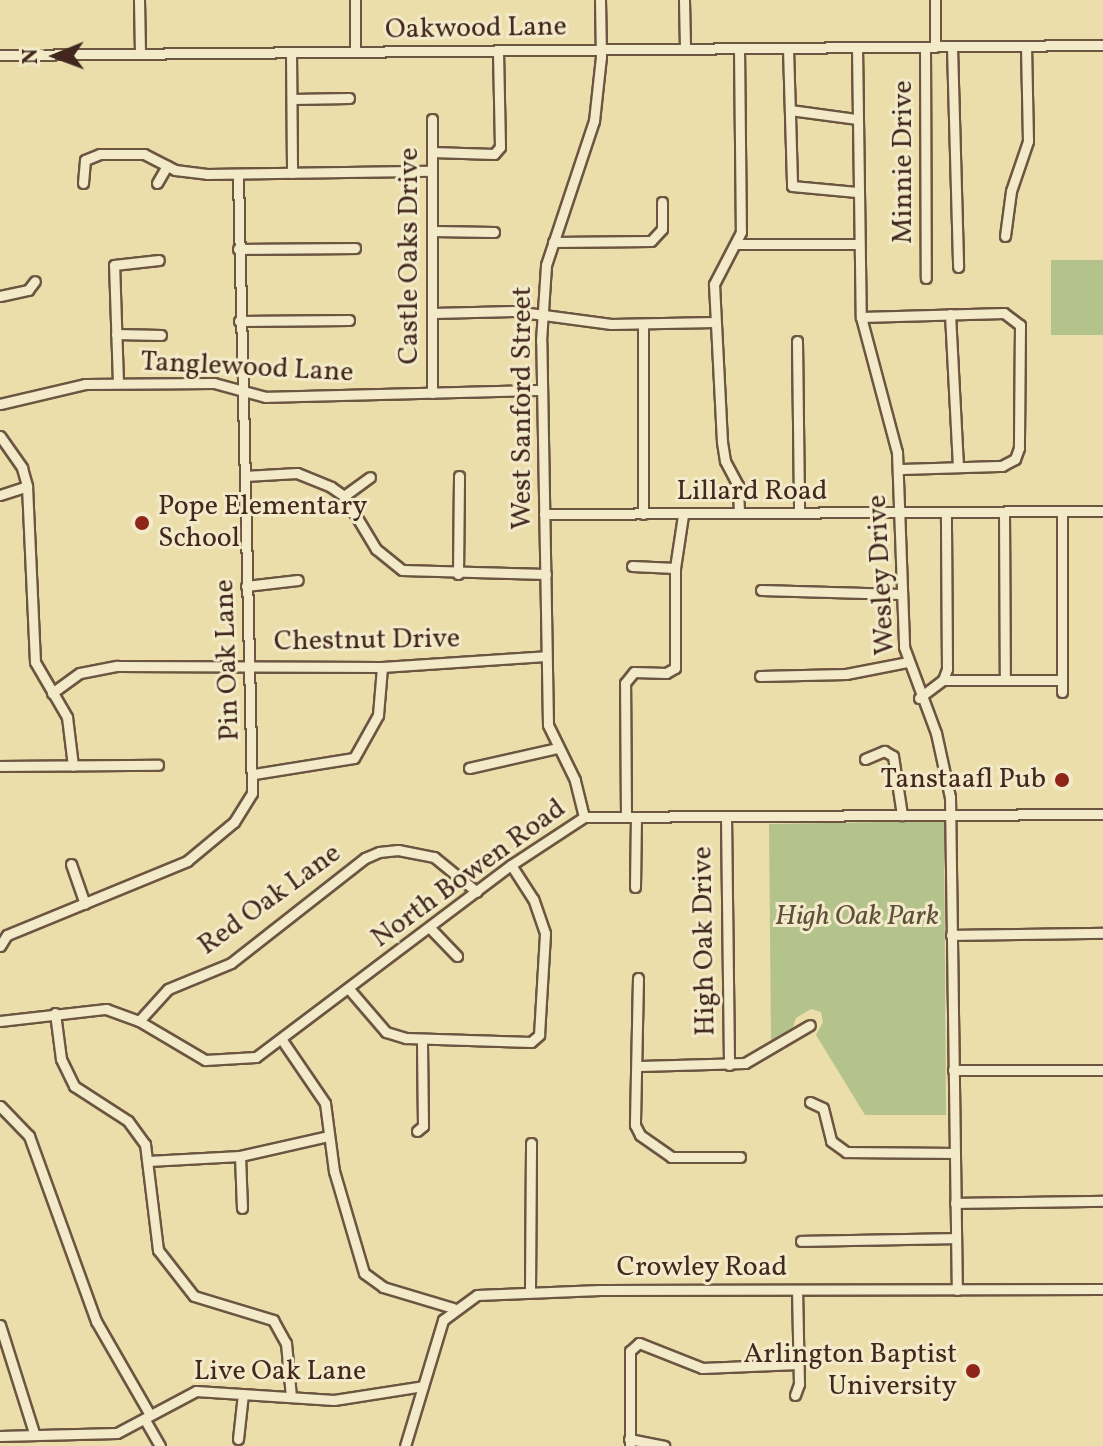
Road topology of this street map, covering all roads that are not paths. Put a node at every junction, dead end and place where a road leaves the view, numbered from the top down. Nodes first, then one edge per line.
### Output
1 (139, 0) edge
2 (355, 0) edge
3 (600, 0) edge
4 (684, 0) edge
5 (935, 0) edge
6 (1103, 45) edge
7 (1026, 46) junction
8 (857, 47) junction
9 (930, 47) junction
10 (952, 47) junction
11 (739, 48) junction
12 (788, 48) junction
13 (601, 49) junction
14 (685, 49) junction
15 (498, 51) junction
16 (291, 52) junction
17 (355, 52) junction
18 (140, 53) junction
19 (0, 55) edge
20 (349, 98) dead end
21 (292, 99) junction
22 (790, 110) junction
23 (432, 119) dead end
24 (857, 119) junction
25 (432, 152) junction
26 (167, 166) junction
27 (432, 171) junction
28 (292, 173) junction
29 (238, 175) junction
30 (83, 183) dead end
31 (157, 183) dead end
32 (857, 192) junction
33 (662, 202) dead end
34 (433, 231) junction
35 (494, 232) dead end
36 (1005, 236) dead end
37 (553, 242) junction
38 (738, 244) junction
39 (857, 244) junction
40 (355, 248) dead end
41 (238, 249) junction
42 (159, 260) dead end
43 (958, 267) dead end
44 (926, 278) dead end
45 (35, 281) dead end
46 (0, 296) edge
47 (542, 312) junction
48 (433, 313) junction
49 (950, 314) junction
50 (861, 317) junction
51 (349, 320) dead end
52 (239, 321) junction
53 (715, 322) junction
54 (643, 324) junction
55 (116, 334) junction
56 (161, 335) dead end
57 (797, 341) dead end
58 (118, 383) junction
59 (240, 390) junction
60 (542, 390) junction
61 (432, 393) junction
62 (0, 404) edge
63 (0, 436) edge
64 (958, 466) junction
65 (898, 469) junction
66 (245, 476) junction
67 (459, 476) dead end
68 (370, 477) dead end
69 (27, 486) junction
70 (0, 495) edge
71 (344, 496) junction
72 (1062, 511) junction
73 (1103, 511) edge
74 (739, 512) junction
75 (901, 512) junction
76 (946, 512) junction
77 (1004, 512) junction
78 (799, 513) junction
79 (544, 514) junction
80 (643, 514) junction
81 (683, 515) junction
82 (632, 566) dead end
83 (675, 568) junction
84 (458, 574) junction
85 (546, 574) junction
86 (298, 580) dead end
87 (246, 586) junction
88 (761, 590) dead end
89 (900, 594) junction
90 (546, 656) junction
91 (907, 662) junction
92 (247, 666) junction
93 (382, 667) junction
94 (760, 676) dead end
95 (943, 680) junction
96 (1005, 680) junction
97 (1062, 680) junction
98 (1062, 692) dead end
99 (52, 693) junction
100 (919, 698) junction
101 (557, 748) junction
102 (865, 759) dead end
103 (158, 765) dead end
104 (0, 766) edge
105 (73, 766) junction
106 (469, 768) dead end
107 (254, 774) junction
108 (950, 814) junction
109 (1103, 814) edge
110 (902, 815) junction
111 (726, 816) junction
112 (584, 817) junction
113 (631, 817) junction
114 (71, 864) dead end
115 (511, 865) junction
116 (635, 887) dead end
117 (477, 892) junction
118 (85, 904) junction
119 (430, 928) junction
120 (4, 932) edge
121 (1103, 933) edge
122 (951, 935) junction
123 (0, 946) edge
124 (457, 956) dead end
125 (638, 978) dead end
126 (349, 989) junction
127 (55, 1013) junction
128 (0, 1021) edge
129 (139, 1021) junction
130 (810, 1025) dead end
131 (282, 1040) junction
132 (422, 1040) junction
133 (729, 1065) junction
134 (640, 1066) junction
135 (953, 1070) junction
136 (1103, 1070) edge
137 (810, 1102) dead end
138 (0, 1106) edge
139 (417, 1131) dead end
140 (328, 1136) junction
141 (531, 1143) dead end
142 (954, 1153) junction
143 (240, 1156) junction
144 (740, 1157) dead end
145 (148, 1161) junction
146 (1103, 1201) edge
147 (955, 1203) junction
148 (242, 1208) dead end
149 (956, 1238) junction
150 (801, 1241) dead end
151 (1103, 1289) edge
152 (957, 1290) junction
153 (530, 1291) junction
154 (797, 1291) junction
155 (453, 1308) junction
156 (0, 1325) edge
157 (3, 1342) edge
158 (798, 1364) junction
159 (423, 1386) junction
160 (243, 1394) junction
161 (795, 1395) dead end
162 (291, 1397) junction
163 (147, 1418) junction
164 (34, 1433) junction
165 (0, 1436) edge
166 (238, 1439) dead end
167 (630, 1442) edge
168 (160, 1446) edge
169 (405, 1446) edge
170 (664, 1446) edge

1 - 18 street
2 - 17 street
3 - 13 street, West Sanford Street
4 - 14 street
5 - 9 street, Minnie Drive
6 - 7 street, Oakwood Lane
7 - 10 street, Oakwood Lane
7 - 36 street
8 - 9 street, Oakwood Lane
8 - 12 street, Oakwood Lane
8 - 24 street, Wesley Drive
9 - 10 street, Oakwood Lane
9 - 44 street, Minnie Drive
10 - 43 street
11 - 12 street, Oakwood Lane
11 - 14 street, Oakwood Lane
11 - 38 street
12 - 22 street
13 - 14 street, Oakwood Lane
13 - 15 street, Oakwood Lane
13 - 37 street, West Sanford Street
15 - 17 street, Oakwood Lane
15 - 25 street
16 - 17 street, Oakwood Lane
16 - 18 street, Oakwood Lane
16 - 21 street
18 - 19 street, Oakwood Lane
20 - 21 street
21 - 28 street
22 - 24 street
22 - 32 street
23 - 25 street, Castle Oaks Drive
24 - 32 street, Wesley Drive
25 - 27 street, Castle Oaks Drive
26 - 29 street
26 - 30 street
26 - 31 street
27 - 28 street
27 - 34 street, Castle Oaks Drive
28 - 29 street
29 - 41 street, Pin Oak Lane
32 - 39 street, Wesley Drive
33 - 37 street
34 - 35 street
34 - 48 street, Castle Oaks Drive
37 - 47 street, West Sanford Street
38 - 39 street
38 - 53 street
39 - 50 street, Wesley Drive
40 - 41 street
41 - 52 street, Pin Oak Lane
42 - 55 street
45 - 46 street
47 - 48 street
47 - 54 street
47 - 60 street, West Sanford Street
48 - 61 street, Castle Oaks Drive
49 - 50 street
49 - 64 street
49 - 64 street
50 - 65 street, Wesley Drive
51 - 52 street
52 - 59 street, Pin Oak Lane
53 - 54 street
53 - 74 street
54 - 80 street
55 - 56 street
55 - 58 street
57 - 78 street
58 - 59 street, Tanglewood Lane
58 - 62 street, Tanglewood Lane
59 - 61 street, Tanglewood Lane
59 - 66 street, Pin Oak Lane
60 - 61 street, Tanglewood Lane
60 - 79 street, West Sanford Street
63 - 69 street
64 - 65 street
65 - 75 street, Wesley Drive
66 - 71 street
66 - 87 street, Pin Oak Lane
67 - 84 street
68 - 71 street
69 - 70 street
69 - 99 street
71 - 84 street
72 - 73 street, Lillard Road
72 - 77 street, Lillard Road
72 - 97 street
74 - 78 street, Lillard Road
74 - 81 street, Lillard Road
75 - 76 street, Lillard Road
75 - 78 street, Lillard Road
75 - 89 street, Wesley Drive
76 - 77 street, Lillard Road
76 - 95 street
77 - 96 street
79 - 80 street, Lillard Road
79 - 85 street, West Sanford Street
80 - 81 street, Lillard Road
81 - 83 street
82 - 83 street
83 - 113 street
84 - 85 street
85 - 90 street, West Sanford Street
86 - 87 street
87 - 92 street, Pin Oak Lane
88 - 89 street
89 - 91 street, Wesley Drive
90 - 93 street, Chestnut Drive
90 - 101 street, West Sanford Street
91 - 94 street
91 - 100 street, Wesley Drive
92 - 93 street, Chestnut Drive
92 - 99 street, Chestnut Drive
92 - 107 street, Pin Oak Lane
93 - 107 street
95 - 96 street
95 - 100 street
96 - 97 street
97 - 98 street
99 - 105 street
100 - 108 street, Wesley Drive
101 - 106 street
101 - 112 street, West Sanford Street
102 - 110 street
103 - 105 street
104 - 105 street
107 - 118 street, Pin Oak Lane
108 - 109 street, North Bowen Road
108 - 110 street, North Bowen Road
108 - 122 street, Wesley Drive
110 - 111 street, North Bowen Road
111 - 113 street, North Bowen Road
111 - 133 street, High Oak Drive
112 - 113 street, North Bowen Road
112 - 115 street, North Bowen Road
113 - 116 street
114 - 118 street
115 - 117 street, North Bowen Road
115 - 132 street
117 - 119 street, North Bowen Road
117 - 129 street, Red Oak Lane
118 - 120 street, Pin Oak Lane
119 - 124 street
119 - 126 street, North Bowen Road
120 - 123 street, Pin Oak Lane
121 - 122 street
122 - 135 street, Wesley Drive
125 - 134 street
126 - 131 street, North Bowen Road
126 - 132 street
127 - 128 street, North Bowen Road
127 - 129 street, North Bowen Road
127 - 145 street
129 - 131 street, North Bowen Road
130 - 133 street
131 - 140 street
132 - 139 street
133 - 134 street
134 - 144 street
135 - 136 street
135 - 142 street, Wesley Drive
137 - 142 street
138 - 163 street
140 - 143 street
140 - 155 street
141 - 153 street
142 - 147 street, Wesley Drive
143 - 145 street
143 - 148 street
145 - 162 street
146 - 147 street
147 - 149 street, Wesley Drive
149 - 150 street
149 - 152 street, Wesley Drive
151 - 152 street, Crowley Road
152 - 154 street, Crowley Road
153 - 154 street, Crowley Road
153 - 155 street, Crowley Road
154 - 158 street
155 - 159 street
156 - 157 street
157 - 164 street
158 - 161 street
158 - 167 street
159 - 162 street, Live Oak Lane
159 - 169 street
160 - 162 street, Live Oak Lane
160 - 163 street, Live Oak Lane
160 - 166 street
163 - 164 street, Live Oak Lane
163 - 168 street
164 - 165 street, Live Oak Lane
167 - 170 street

